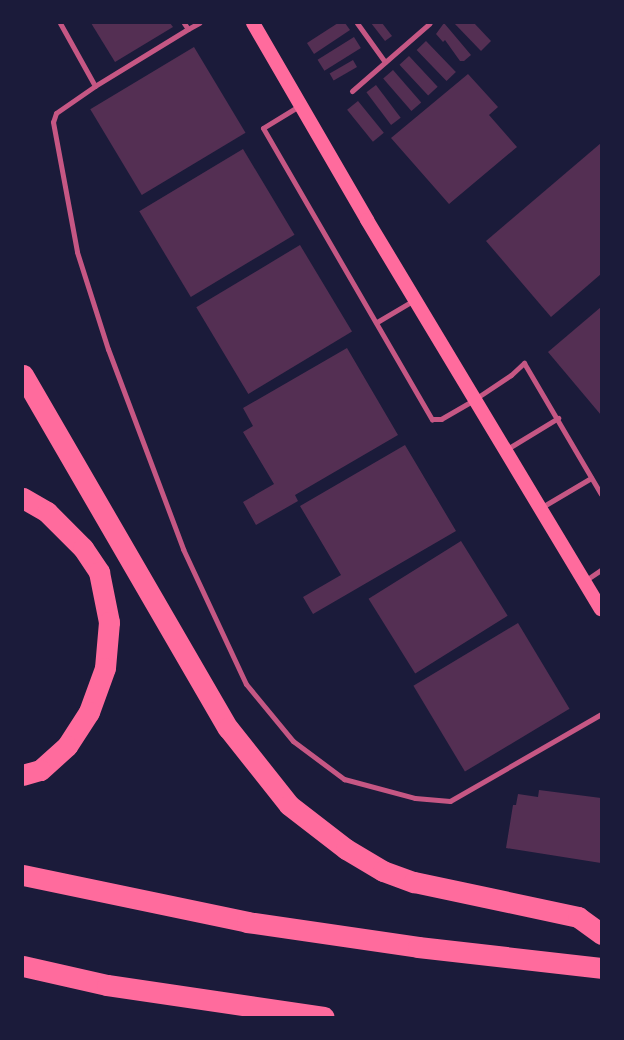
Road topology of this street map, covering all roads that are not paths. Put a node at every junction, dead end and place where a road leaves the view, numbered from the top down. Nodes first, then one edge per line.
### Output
1 (60, 23) edge
2 (184, 23) edge
3 (198, 23) edge
4 (253, 23) edge
5 (357, 23) edge
6 (430, 23) edge
7 (188, 29) junction
8 (385, 62) junction
9 (95, 86) junction
10 (352, 91) dead end
11 (302, 105) junction
12 (415, 300) junction
13 (377, 322) junction
14 (23, 375) edge
15 (475, 399) junction
16 (558, 418) junction
17 (505, 450) junction
18 (591, 478) junction
19 (601, 494) edge
20 (23, 498) edge
21 (540, 508) junction
22 (601, 570) edge
23 (584, 581) junction
24 (601, 609) edge
25 (601, 714) edge
26 (23, 775) edge
27 (23, 875) edge
28 (601, 934) edge
29 (23, 966) edge
30 (601, 968) edge
31 (324, 1017) edge

1 - 9 lane
2 - 7 lane
3 - 7 lane
4 - 11 main road
5 - 8 lane
6 - 8 lane
7 - 9 lane
8 - 10 lane
9 - 25 lane
11 - 12 main road
11 - 13 lane
12 - 13 lane
12 - 15 main road
13 - 15 lane
14 - 28 highway
15 - 16 lane
15 - 17 main road
16 - 17 lane
16 - 18 lane
17 - 21 main road
18 - 19 lane
18 - 21 lane
20 - 26 highway
21 - 23 main road
22 - 23 lane
23 - 24 main road
27 - 30 highway
29 - 31 highway

